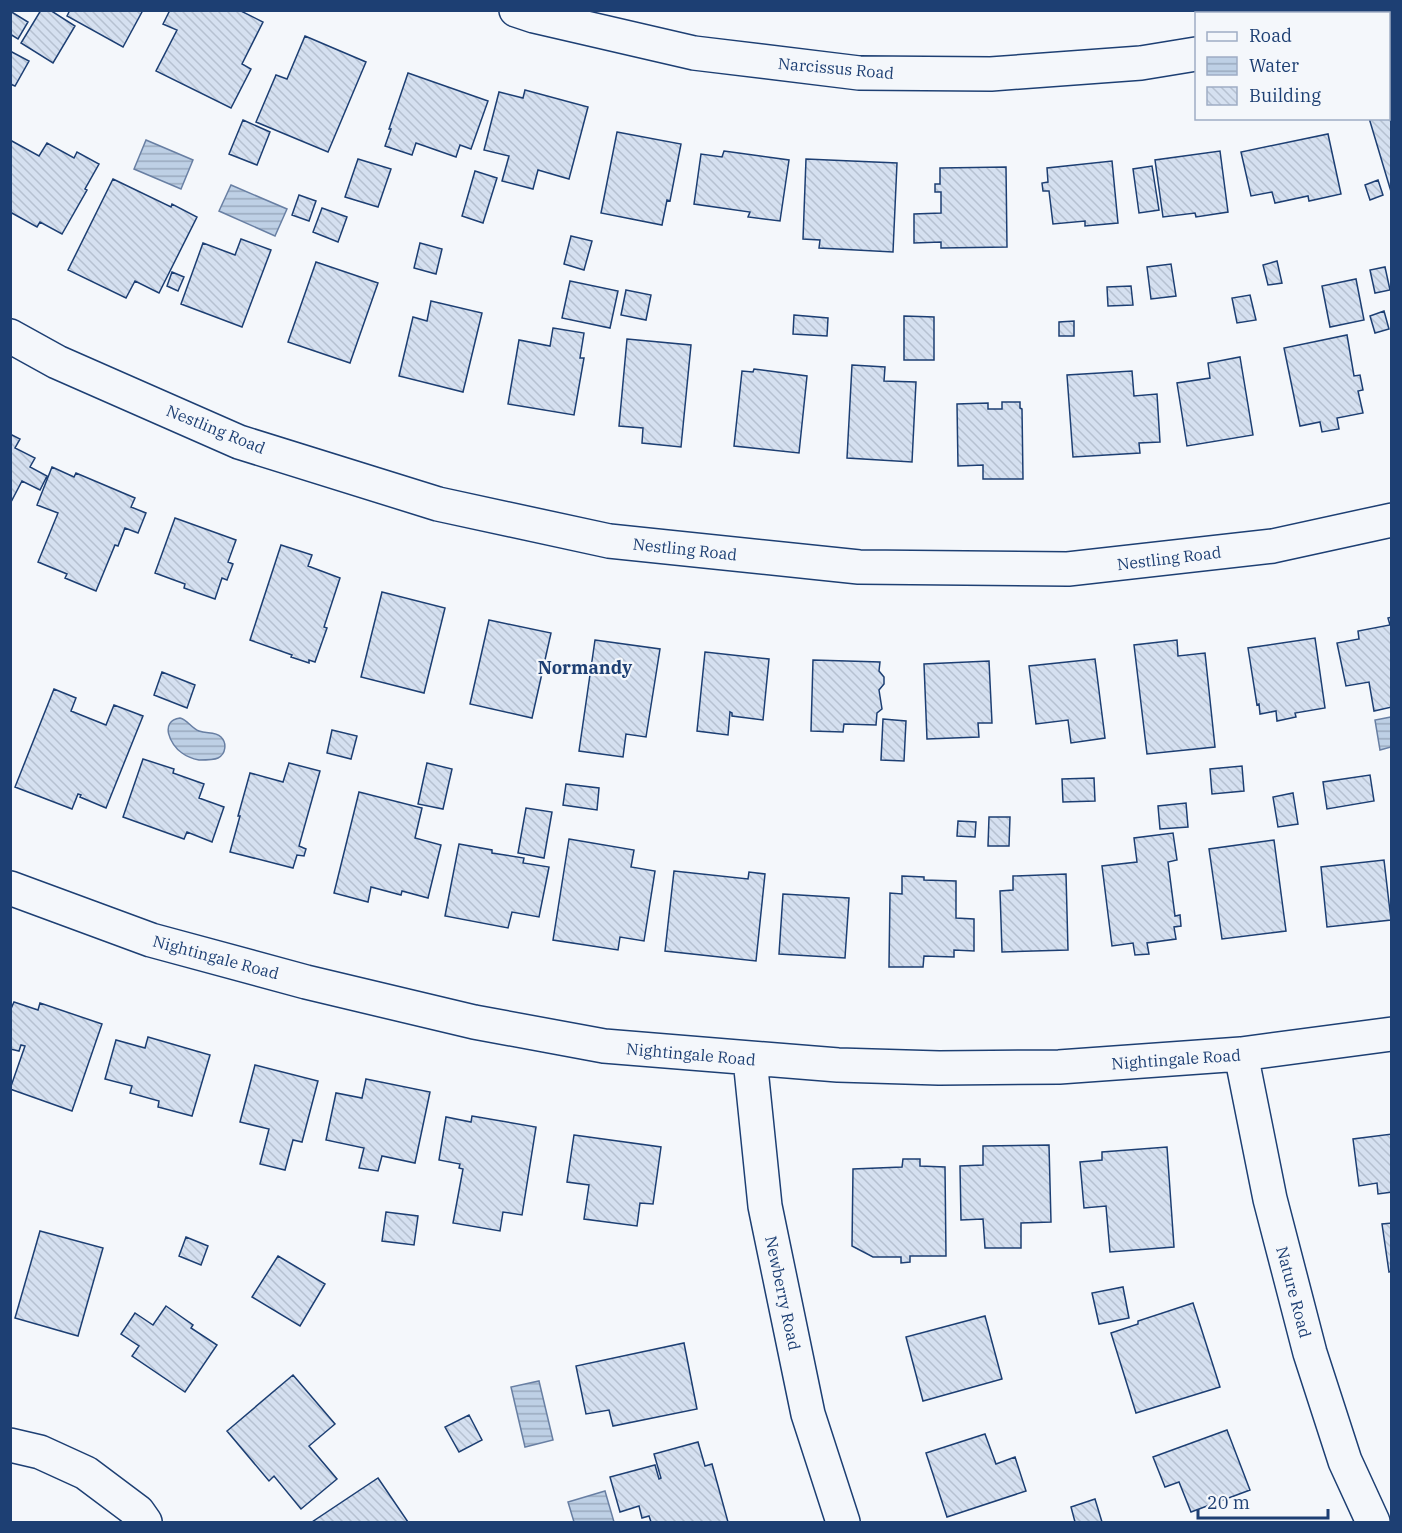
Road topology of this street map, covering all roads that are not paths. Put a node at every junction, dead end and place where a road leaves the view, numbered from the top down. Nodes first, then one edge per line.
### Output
1 (516, 10) edge
2 (1195, 54) edge
3 (10, 336) edge
4 (1392, 520) edge
5 (10, 888) edge
6 (1392, 1034) edge
7 (1241, 1054) junction
8 (750, 1059) junction
9 (10, 1445) edge
10 (145, 1522) edge
11 (843, 1522) edge
12 (1373, 1522) edge

1 - 2 street, Narcissus Road
3 - 4 street, Nestling Road
5 - 8 street, Nightingale Road
6 - 7 street, Nightingale Road
7 - 8 street, Nightingale Road
7 - 12 street, Nature Road
8 - 11 street, Newberry Road
9 - 10 street

